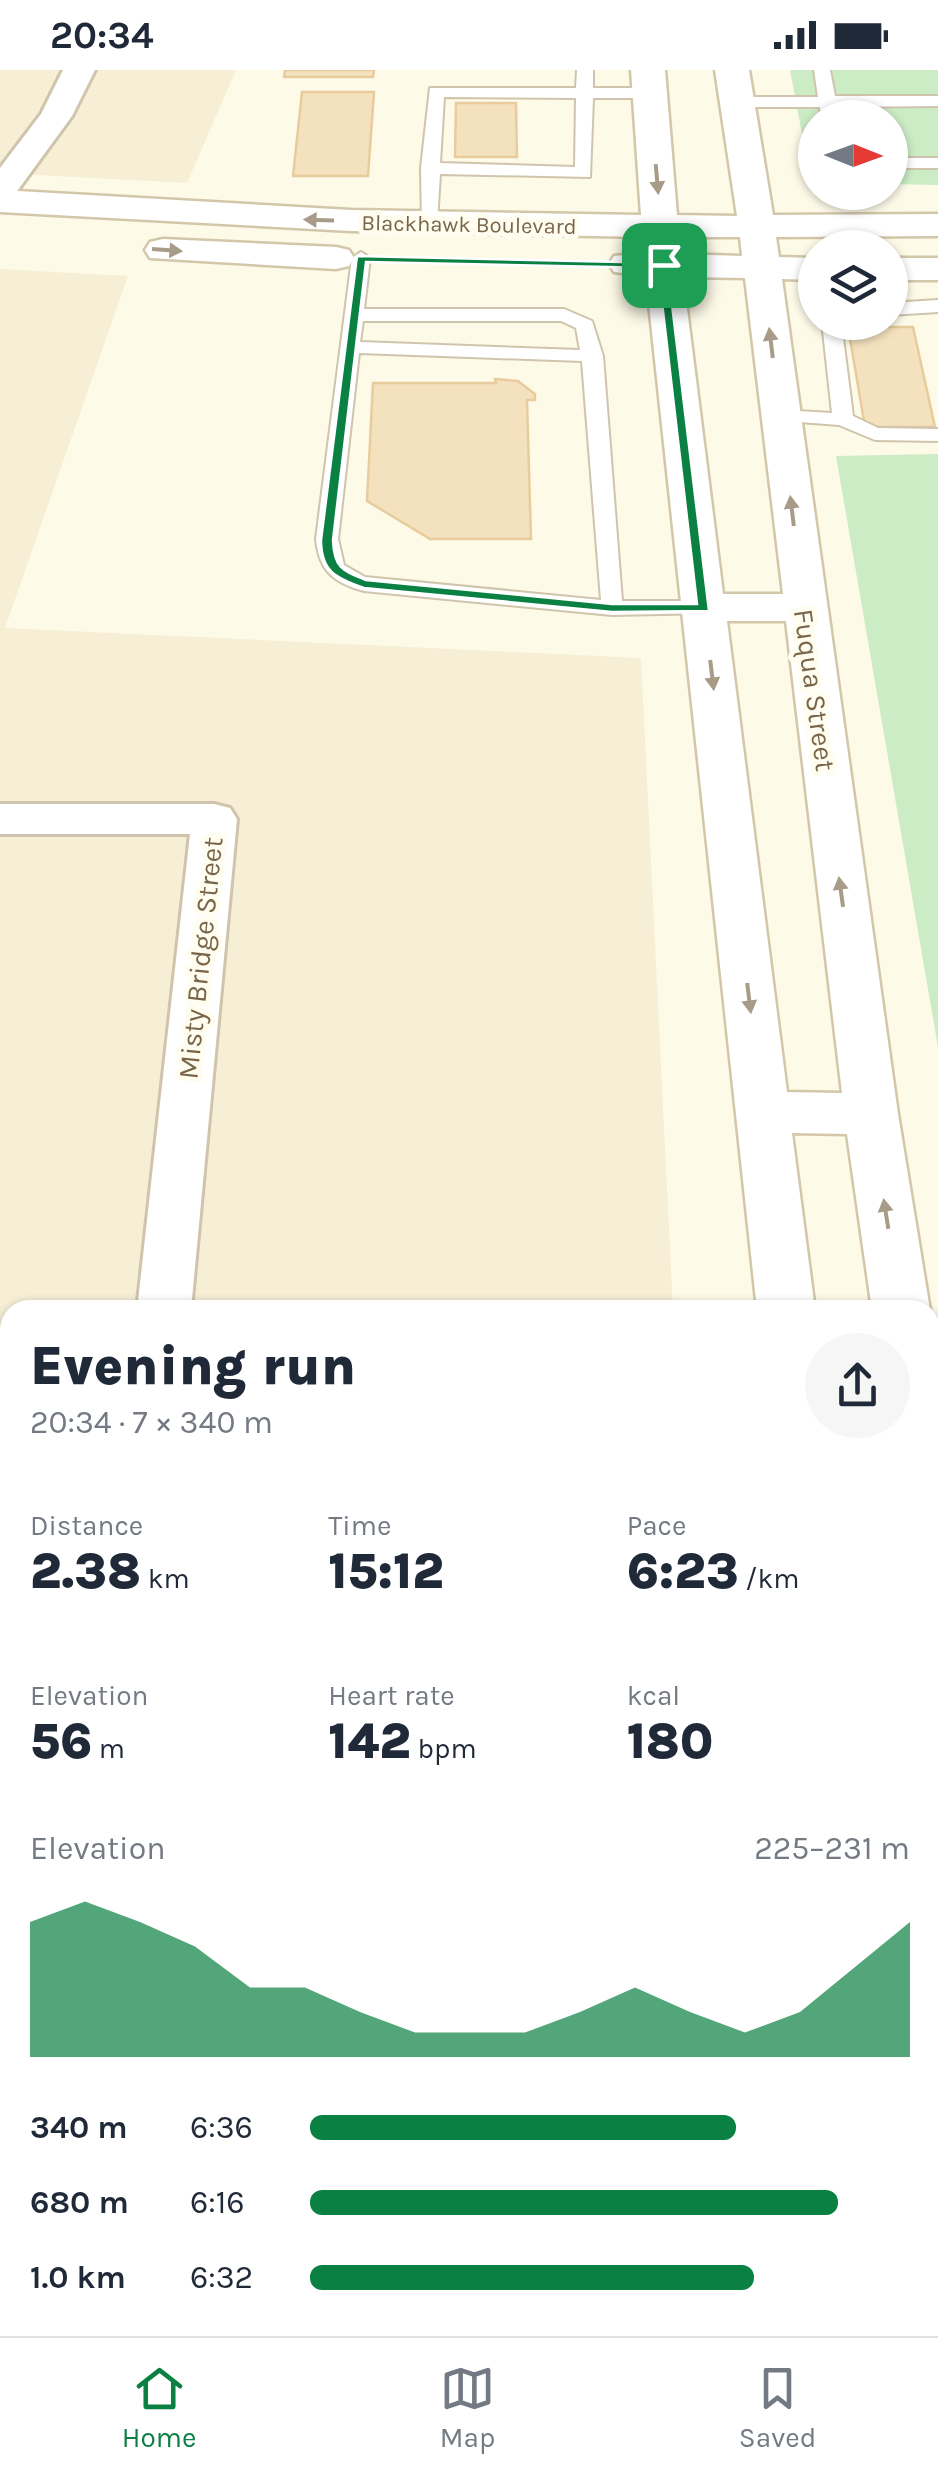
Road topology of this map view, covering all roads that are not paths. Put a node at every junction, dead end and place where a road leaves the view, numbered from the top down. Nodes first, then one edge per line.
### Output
1 (79, 70) edge
2 (426, 70) edge
3 (519, 70) edge
4 (585, 70) edge
5 (822, 70) edge
6 (649, 82) edge
7 (734, 86) edge
8 (436, 92) junction
9 (518, 92) junction
10 (584, 93) junction
11 (827, 100) edge
12 (798, 102) edge
13 (935, 106) edge
14 (908, 107) edge
15 (908, 163) edge
16 (938, 163) edge
17 (430, 168) junction
18 (0, 191) edge
19 (0, 202) edge
20 (428, 223) junction
21 (938, 225) edge
22 (756, 227) junction
23 (662, 246) junction
24 (134, 248) dead end
25 (378, 259) joint
26 (594, 264) dead end
27 (762, 269) junction
28 (798, 269) edge
29 (908, 272) edge
30 (936, 277) edge
31 (938, 306) edge
32 (908, 307) edge
33 (354, 315) junction
34 (833, 340) edge
35 (350, 346) junction
36 (593, 356) junction
37 (780, 416) junction
38 (843, 419) junction
39 (938, 435) edge
40 (804, 607) junction
41 (612, 608) junction
42 (704, 608) junction
43 (0, 818) edge
44 (762, 1112) junction
45 (871, 1114) junction
46 (165, 1300) edge
47 (785, 1300) edge
48 (899, 1300) edge

1 - 18 street
2 - 8 lane
3 - 9 lane
4 - 10 lane
5 - 11 lane
6 - 10 lane
6 -> 23 main road
7 - 12 lane
7 - 22 main road, Fuqua Street
8 - 9 lane
8 - 17 lane
9 - 10 lane
10 - 17 lane
13 - 14 lane
15 - 16 lane
17 - 20 lane
20 -> 19 main road, Blackhawk Boulevard
20 - 23 main road, Blackhawk Boulevard
21 - 22 main road, Blackhawk Boulevard
22 - 23 main road, Blackhawk Boulevard
22 - 27 main road, Fuqua Street
23 - 26 main road, Blackhawk Boulevard
23 - 27 main road, Blackhawk Boulevard
23 - 42 main road
24 -> 25 main road, Blackhawk Boulevard
25 - 33 lane
27 - 28 main road, Blackhawk Boulevard
37 -> 27 main road, Fuqua Street
29 - 30 main road
31 - 32 lane
33 - 35 lane
33 - 36 lane
34 - 38 lane
35 - 36 lane
35 - 41 lane
36 - 41 lane
37 - 38 lane
40 -> 37 main road, Fuqua Street
38 - 39 lane
40 - 42 main road
45 -> 40 main road, Fuqua Street
41 - 42 lane
42 -> 44 main road
43 - 46 street, Misty Bridge Street
44 - 45 main road
44 - 47 main road
48 -> 45 main road, Fuqua Street

